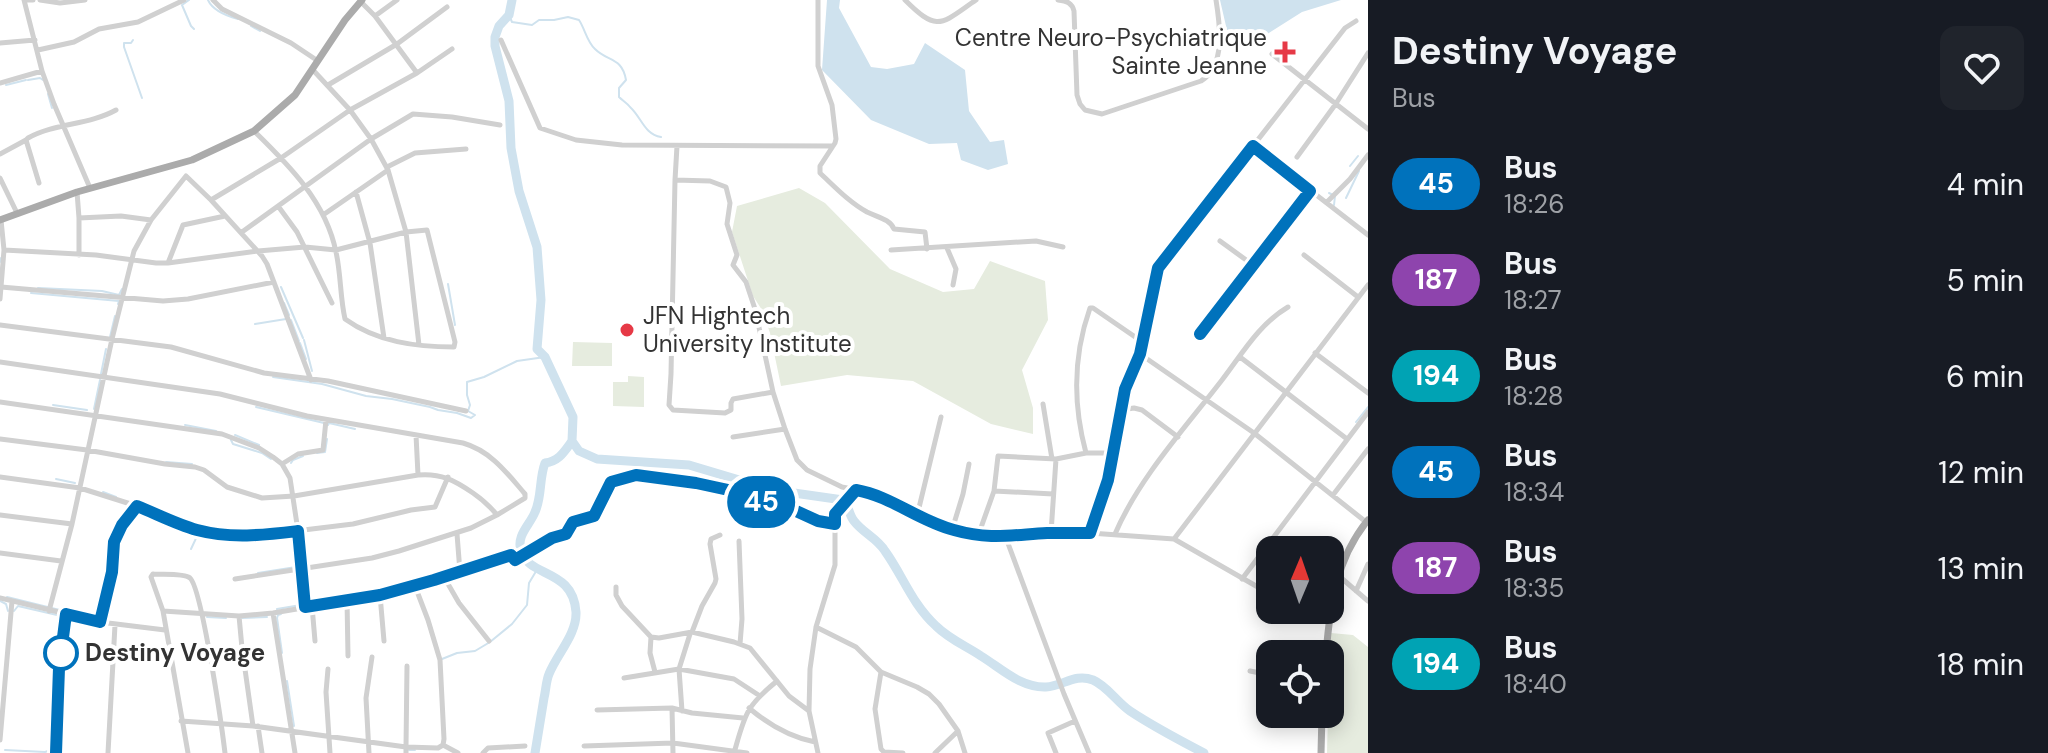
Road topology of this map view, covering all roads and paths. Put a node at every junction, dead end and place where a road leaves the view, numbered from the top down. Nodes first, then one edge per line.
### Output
1 (24, 0) edge
2 (33, 0) edge
3 (40, 0) edge
4 (85, 0) edge
5 (184, 0) edge
6 (213, 0) edge
7 (397, 0) edge
8 (818, 0) edge
9 (905, 0) edge
10 (976, 0) edge
11 (1058, 0) edge
12 (1216, 0) edge
13 (362, 1) edge
14 (447, 7) dead end
15 (375, 16) junction
16 (1356, 21) dead end
17 (35, 40) junction
18 (501, 40) dead end
19 (0, 43) edge
20 (397, 44) junction
21 (452, 49) dead end
22 (38, 50) junction
23 (1368, 53) edge
24 (1272, 54) dead end
25 (318, 61) junction
26 (313, 70) junction
27 (42, 71) junction
28 (417, 73) junction
29 (1305, 81) junction
30 (0, 83) edge
31 (328, 85) junction
32 (1335, 105) junction
33 (116, 110) dead end
34 (350, 110) junction
35 (500, 125) dead end
36 (63, 127) junction
37 (1368, 129) edge
38 (254, 131) junction
39 (371, 139) junction
40 (26, 140) junction
41 (677, 146) junction
42 (833, 146) junction
43 (1253, 146) junction
44 (466, 149) dead end
45 (0, 154) edge
46 (1368, 155) edge
47 (1297, 157) dead end
48 (281, 158) junction
49 (179, 164) junction
50 (388, 169) junction
51 (186, 176) junction
52 (0, 178) edge
53 (675, 180) junction
54 (39, 183) dead end
55 (305, 186) junction
56 (90, 188) junction
57 (1310, 191) junction
58 (77, 192) junction
59 (356, 192) junction
60 (211, 200) junction
61 (1327, 202) junction
62 (278, 206) junction
63 (17, 214) junction
64 (323, 215) junction
65 (226, 216) junction
66 (79, 218) junction
67 (1, 220) edge
68 (151, 220) junction
69 (242, 232) junction
70 (406, 232) junction
71 (1368, 235) edge
72 (1220, 241) dead end
73 (370, 243) junction
74 (305, 247) junction
75 (947, 247) junction
76 (1063, 247) dead end
77 (927, 249) junction
78 (4, 250) junction
79 (336, 250) junction
80 (891, 250) dead end
81 (258, 251) junction
82 (79, 255) junction
83 (1304, 255) dead end
84 (132, 260) junction
85 (168, 263) junction
86 (1253, 265) junction
87 (274, 282) junction
88 (953, 285) dead end
89 (1368, 285) edge
90 (1, 287) edge
91 (123, 297) junction
92 (1358, 297) junction
93 (0, 299) edge
94 (332, 303) dead end
95 (1288, 307) dead end
96 (0, 325) edge
97 (1200, 334) dead end
98 (384, 338) junction
99 (112, 339) junction
100 (1141, 341) junction
101 (419, 345) junction
102 (1315, 353) junction
103 (1140, 354) junction
104 (1240, 357) junction
105 (0, 362) edge
106 (103, 377) junction
107 (311, 380) junction
108 (1285, 391) junction
109 (773, 392) junction
110 (1368, 393) edge
111 (1205, 401) junction
112 (0, 402) edge
113 (1043, 404) dead end
114 (1121, 410) junction
115 (466, 411) dead end
116 (1368, 412) edge
117 (95, 415) junction
118 (941, 417) dead end
119 (326, 420) junction
120 (785, 429) junction
121 (1254, 433) junction
122 (416, 435) junction
123 (733, 437) dead end
124 (1178, 437) junction
125 (0, 439) edge
126 (1347, 439) junction
127 (1368, 449) edge
128 (87, 450) junction
129 (1086, 453) junction
130 (1114, 453) junction
131 (1054, 459) junction
132 (282, 464) junction
133 (969, 464) dead end
134 (418, 475) junction
135 (0, 477) edge
136 (448, 477) junction
137 (1315, 482) junction
138 (80, 488) junction
139 (856, 490) junction
140 (994, 491) junction
141 (1053, 494) junction
142 (1333, 495) junction
143 (294, 496) junction
144 (137, 506) junction
145 (0, 515) edge
146 (497, 515) junction
147 (917, 516) junction
148 (1367, 521) edge
149 (72, 524) junction
150 (835, 524) junction
151 (952, 530) junction
152 (298, 531) junction
153 (457, 533) junction
154 (1051, 533) junction
155 (1090, 533) junction
156 (1115, 534) junction
157 (720, 535) dead end
158 (978, 536) junction
159 (1006, 538) junction
160 (1174, 539) junction
161 (739, 541) dead end
162 (0, 553) edge
163 (61, 561) junction
164 (1344, 561) edge
165 (1368, 564) edge
166 (302, 570) junction
167 (460, 572) junction
168 (444, 577) junction
169 (235, 579) dead end
170 (1242, 579) junction
171 (1344, 580) edge
172 (415, 586) junction
173 (1256, 586) edge
174 (616, 587) dead end
175 (1356, 591) junction
176 (380, 595) junction
177 (0, 598) edge
178 (347, 600) junction
179 (12, 601) junction
180 (1368, 601) edge
181 (308, 607) junction
182 (49, 611) junction
183 (163, 611) junction
184 (202, 613) junction
185 (273, 613) junction
186 (66, 614) junction
187 (239, 616) junction
188 (100, 622) junction
189 (115, 625) junction
190 (816, 627) junction
191 (165, 630) junction
192 (691, 633) junction
193 (651, 637) junction
194 (315, 641) dead end
195 (384, 641) dead end
196 (489, 641) dead end
197 (740, 644) junction
198 (348, 656) dead end
199 (372, 657) dead end
200 (407, 666) dead end
201 (328, 669) dead end
202 (679, 669) junction
203 (1250, 671) dead end
204 (655, 672) junction
205 (881, 672) junction
206 (1256, 672) edge
207 (624, 678) dead end
208 (777, 681) junction
209 (760, 696) junction
210 (672, 708) junction
211 (749, 708) junction
212 (597, 710) dead end
213 (682, 711) junction
214 (809, 711) junction
215 (743, 718) junction
216 (181, 721) junction
217 (1075, 721) junction
218 (221, 722) junction
219 (256, 726) junction
220 (1322, 728) edge
221 (958, 731) junction
222 (293, 732) junction
223 (328, 736) junction
224 (0, 740) edge
225 (369, 742) junction
226 (815, 742) junction
227 (673, 743) junction
228 (443, 745) junction
229 (525, 746) dead end
230 (584, 746) dead end
231 (406, 750) edge
232 (735, 752) edge
233 (56, 753) edge
234 (108, 753) edge
235 (188, 753) edge
236 (225, 753) edge
237 (262, 753) edge
238 (295, 753) edge
239 (330, 753) edge
240 (369, 753) edge
241 (458, 753) edge
242 (483, 753) edge
243 (673, 753) edge
244 (747, 753) edge
245 (818, 753) edge
246 (903, 753) edge
247 (935, 753) edge
248 (965, 753) edge
249 (1056, 753) edge
250 (1089, 753) edge
251 (1321, 753) edge

1 - 2 street
1 - 17 street
3 - 4 street
5 - 22 street
6 - 25 street
7 - 15 street
8 - 42 street
9 - 10 street
11 - 12 street
13 - 15 street
13 - 25 main road
14 - 20 street
15 - 20 street
16 - 29 street
17 - 19 street
17 - 22 street
18 - 41 street
20 - 28 street
20 - 31 street
21 - 28 street
22 - 27 street
23 - 32 street
24 - 29 street
25 - 26 main road
26 - 31 street
26 - 38 main road
27 - 30 street
27 - 36 street
28 - 34 street
29 - 32 street
29 - 43 street
31 - 34 street
32 - 37 street
32 - 47 street
33 - 36 street
34 - 39 street
34 - 48 street
35 - 39 street
36 - 40 street
36 - 56 street
38 - 48 street
38 - 49 main road
39 - 50 street
39 - 55 street
40 - 45 street
40 - 54 street
41 - 42 street
41 - 53 street
42 - 77 street
43 - 57 street
43 - 100 street
44 - 50 street
46 - 61 street
48 - 55 street
48 - 60 street
49 - 51 street
49 - 56 main road
50 - 59 street
50 - 70 street
51 - 60 street
51 - 68 street
52 - 63 street
53 - 109 street
53 - 109 street
55 - 62 street
55 - 64 street
56 - 58 main road
57 - 61 street
57 - 86 street
58 - 63 main road
58 - 66 street
59 - 64 street
59 - 73 street
60 - 65 street
61 - 71 street
62 - 69 street
62 - 74 street
63 - 67 main road
64 - 79 street
65 - 69 street
65 - 85 street
66 - 68 street
66 - 82 street
67 - 78 street
68 - 84 street
69 - 81 street
70 - 73 street
70 - 101 street
70 - 101 street
72 - 86 street
73 - 79 street
73 - 98 street
74 - 79 street
74 - 81 street
74 - 94 street
75 - 76 street
75 - 77 street
75 - 88 street
77 - 80 street
78 - 82 street
78 - 90 street
79 - 98 street
81 - 85 street
81 - 87 street
82 - 84 street
83 - 92 street
84 - 85 street
84 - 91 street
86 - 97 street
87 - 91 street
87 - 107 street
89 - 92 street
90 - 91 street
90 - 93 street
91 - 99 street
92 - 102 street
95 - 104 street
96 - 99 street
98 - 101 street
99 - 106 street
99 - 107 street
100 - 103 street
100 - 129 street
102 - 108 street
102 - 110 street
103 - 111 street
103 - 114 street
104 - 108 street
104 - 111 street
105 - 106 street
106 - 117 street
106 - 119 street
107 - 115 street
108 - 121 street
108 - 126 street
109 - 120 street
111 - 121 street
111 - 124 street
112 - 117 street
113 - 131 street
114 - 124 street
114 - 130 street
116 - 126 street
117 - 128 street
117 - 132 street
118 - 147 street
119 - 122 street
119 - 132 street
120 - 123 street
120 - 139 street
121 - 137 street
121 - 160 street
122 - 134 street
122 - 146 street
124 - 156 street
125 - 128 street
126 - 137 street
127 - 142 street
128 - 138 street
128 - 143 street
129 - 130 street
129 - 131 street
130 - 155 street
131 - 140 street
131 - 141 street
132 - 143 street
133 - 151 street
134 - 136 street
134 - 143 street
135 - 138 street
136 - 146 street
136 - 152 street
137 - 142 street
137 - 170 street
138 - 144 street
138 - 149 street
139 - 147 street
139 - 150 street
140 - 141 street
140 - 158 street
141 - 154 street
142 - 148 street
143 - 152 street
144 - 152 street
144 - 188 street
145 - 149 street
146 - 153 street
147 - 151 street
148 - 164 main road
149 - 163 street
150 - 167 street
150 - 190 street
151 - 158 street
152 - 166 street
153 - 166 street
153 - 167 street
154 - 155 street
154 - 159 street
155 - 156 street
156 - 160 street
157 - 192 street
158 - 159 street
159 - 217 street
160 - 170 street
161 - 197 street
162 - 163 street
163 - 182 street
165 - 175 street
166 - 169 street
166 - 181 street
167 - 168 street
168 - 172 street
168 - 196 street
170 - 173 street
171 - 175 street
172 - 176 street
172 - 228 street
174 - 193 street
175 - 180 street
176 - 178 street
176 - 195 street
177 - 179 street
178 - 181 street
178 - 198 street
179 - 182 street
179 - 224 street
181 - 185 street
181 - 194 street
182 - 186 street
183 - 184 street
183 - 184 street
183 - 191 street
184 - 187 street
184 - 218 street
185 - 187 street
185 - 222 street
186 - 188 street
186 - 233 street
187 - 219 street
188 - 189 street
189 - 191 street
189 - 234 street
190 - 205 street
190 - 214 street
191 - 216 street
192 - 193 street
192 - 197 street
192 - 202 street
193 - 204 street
197 - 208 street
199 - 225 street
200 - 231 street
201 - 223 street
202 - 204 street
202 - 209 street
202 - 213 street
203 - 206 street
204 - 207 street
205 - 221 street
205 - 246 street
208 - 209 street
208 - 214 street
209 - 211 street
210 - 212 street
210 - 213 street
210 - 227 street
211 - 215 street
211 - 226 street
213 - 215 street
214 - 226 street
215 - 232 street
216 - 218 street
216 - 235 street
217 - 249 street
217 - 250 street
218 - 219 street
218 - 236 street
219 - 222 street
219 - 237 street
220 - 251 main road
221 - 247 street
221 - 248 street
222 - 223 street
222 - 238 street
223 - 225 street
223 - 239 street
225 - 231 street
225 - 240 street
226 - 245 street
227 - 230 street
227 - 232 street
227 - 243 street
228 - 231 street
228 - 241 street
229 - 242 street
232 - 244 street

